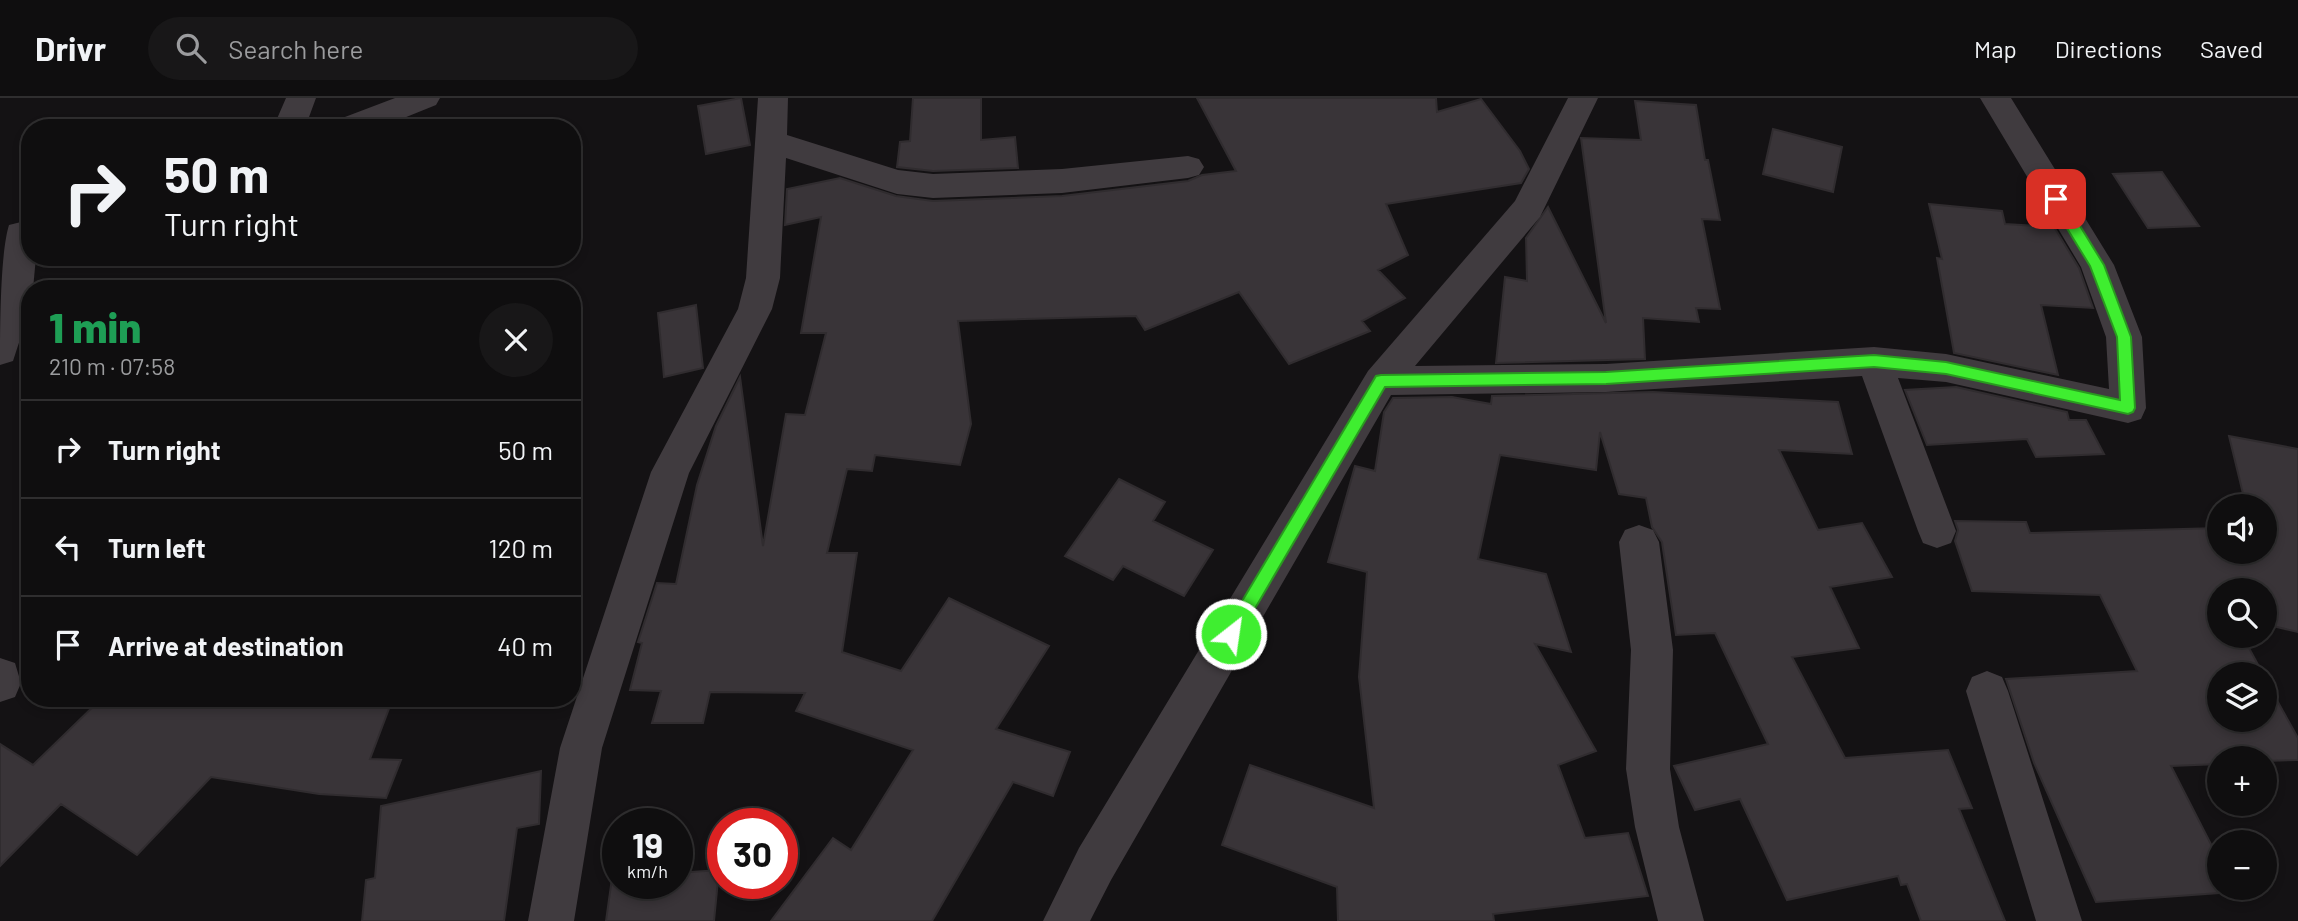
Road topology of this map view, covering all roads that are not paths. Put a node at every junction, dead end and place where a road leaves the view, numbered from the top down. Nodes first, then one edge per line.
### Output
1 (301, 98) edge
2 (425, 98) edge
3 (773, 98) edge
4 (1583, 98) edge
5 (1995, 98) edge
6 (293, 119) edge
7 (371, 119) edge
8 (770, 141) junction
9 (1188, 167) dead end
10 (17, 235) edge
11 (0, 351) edge
12 (1874, 361) junction
13 (1381, 381) junction
14 (1937, 531) dead end
15 (1639, 542) dead end
16 (0, 677) edge
17 (0, 683) edge
18 (1987, 691) dead end
19 (551, 921) edge
20 (1066, 921) edge
21 (1681, 921) edge
22 (2059, 921) edge

1 - 6 street
2 - 7 street
3 - 8 street
4 - 13 street
5 - 12 street
8 - 9 street
8 - 19 street
10 - 11 street
12 - 13 street
12 - 14 street
13 - 20 street
15 - 21 street
16 - 17 street
18 - 22 street

